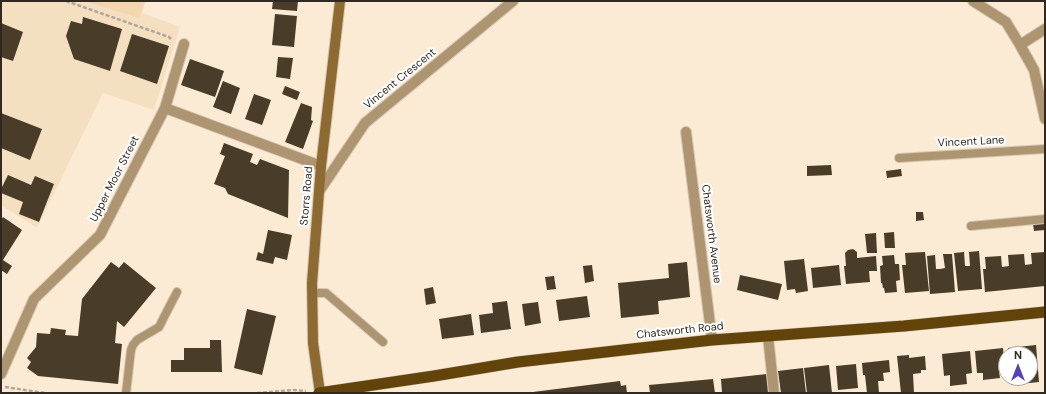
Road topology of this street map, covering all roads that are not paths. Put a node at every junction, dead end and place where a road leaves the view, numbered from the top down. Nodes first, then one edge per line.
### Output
1 (340, 1) edge
2 (513, 1) edge
3 (973, 1) edge
4 (1045, 29) edge
5 (1020, 45) junction
6 (182, 48) road end
7 (165, 108) junction
8 (1045, 119) edge
9 (686, 132) dead end
10 (1045, 149) edge
11 (899, 158) dead end
12 (321, 166) junction
13 (320, 190) junction
14 (1045, 218) edge
15 (971, 226) dead end
16 (176, 292) dead end
17 (312, 293) junction
18 (1045, 312) edge
19 (768, 336) junction
20 (712, 340) junction
21 (383, 342) dead end
22 (1, 374) edge
23 (126, 393) edge
24 (320, 393) edge
25 (774, 393) edge

1 - 12 main road, Storrs Road
2 - 13 street, Vincent Crescent
3 - 5 street
4 - 5 street
5 - 8 street
6 - 7 street, Upper Moor Street
7 - 12 street
7 - 22 street, Upper Moor Street
9 - 20 street, Chatsworth Avenue
10 - 11 lane, Vincent Lane
12 - 13 main road, Storrs Road
13 - 17 main road, Storrs Road
14 - 15 lane
16 - 23 lane
17 - 21 lane
17 - 24 main road, Storrs Road
18 - 19 highway, Chatsworth Road
19 - 20 highway, Chatsworth Road
19 - 25 street
20 - 24 highway, Chatsworth Road

